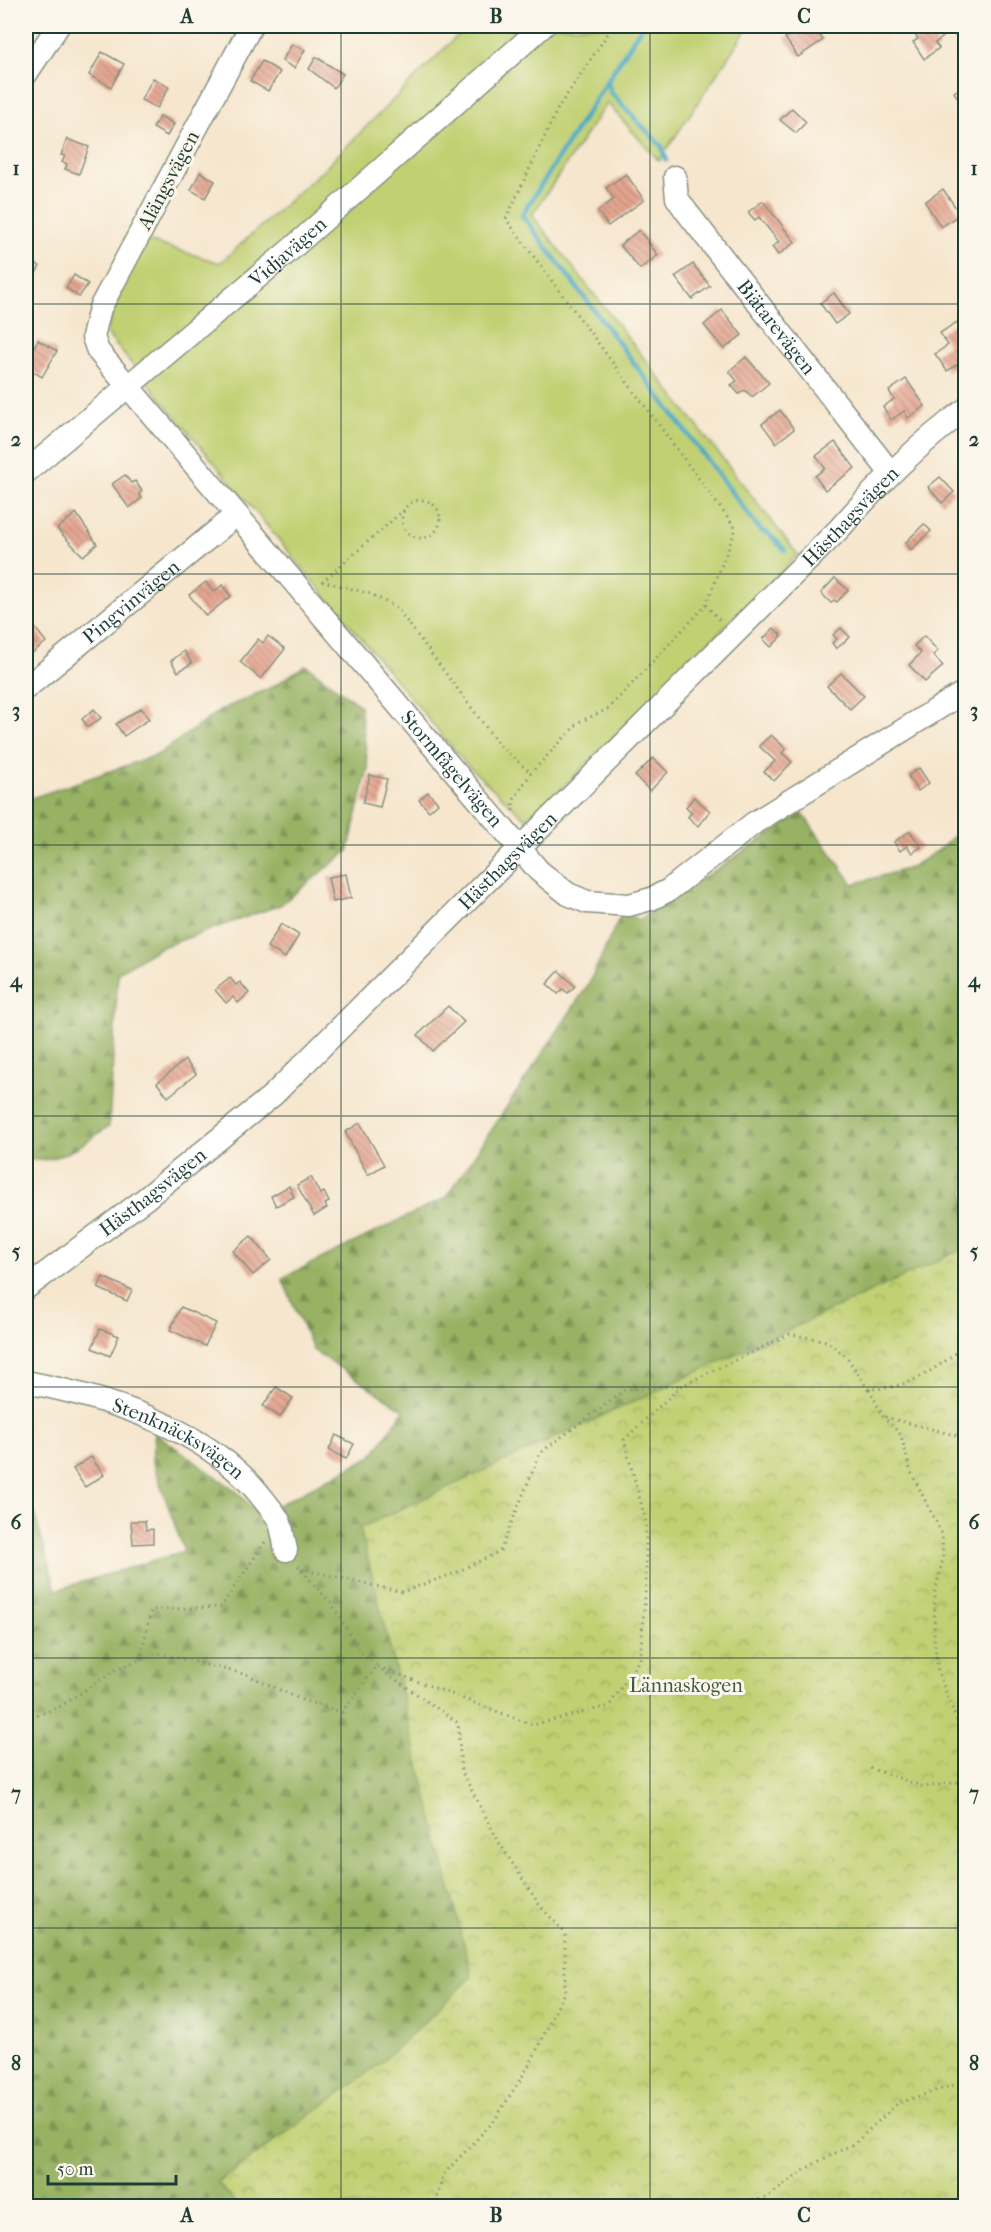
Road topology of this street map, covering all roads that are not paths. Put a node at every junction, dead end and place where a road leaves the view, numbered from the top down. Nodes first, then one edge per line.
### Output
1 (58, 26) edge
2 (251, 26) edge
3 (543, 26) edge
4 (963, 26) edge
5 (966, 30) edge
6 (26, 74) edge
7 (675, 177) dead end
8 (93, 337) joint
9 (128, 385) junction
10 (966, 409) edge
11 (26, 472) edge
12 (890, 472) junction
13 (236, 515) junction
14 (26, 688) edge
15 (966, 691) edge
16 (519, 849) junction
17 (26, 1288) edge
18 (26, 1382) edge
19 (286, 1550) road end

1 - 6 street
2 - 8 street, Alängsvägen
3 - 9 street, Vidjavägen
4 - 5 street
7 - 12 street, Biätarevägen
8 - 9 street, Stormfågelvägen
9 - 11 street, Vidjavägen
9 - 13 street, Stormfågelvägen
10 - 12 street, Hästhagsvägen
12 - 16 street, Hästhagsvägen
13 - 14 street, Pingvinvägen
13 - 16 street, Stormfågelvägen
15 - 16 street, Stormfågelvägen
16 - 17 street, Hästhagsvägen
18 - 19 street, Stenknäcksvägen

